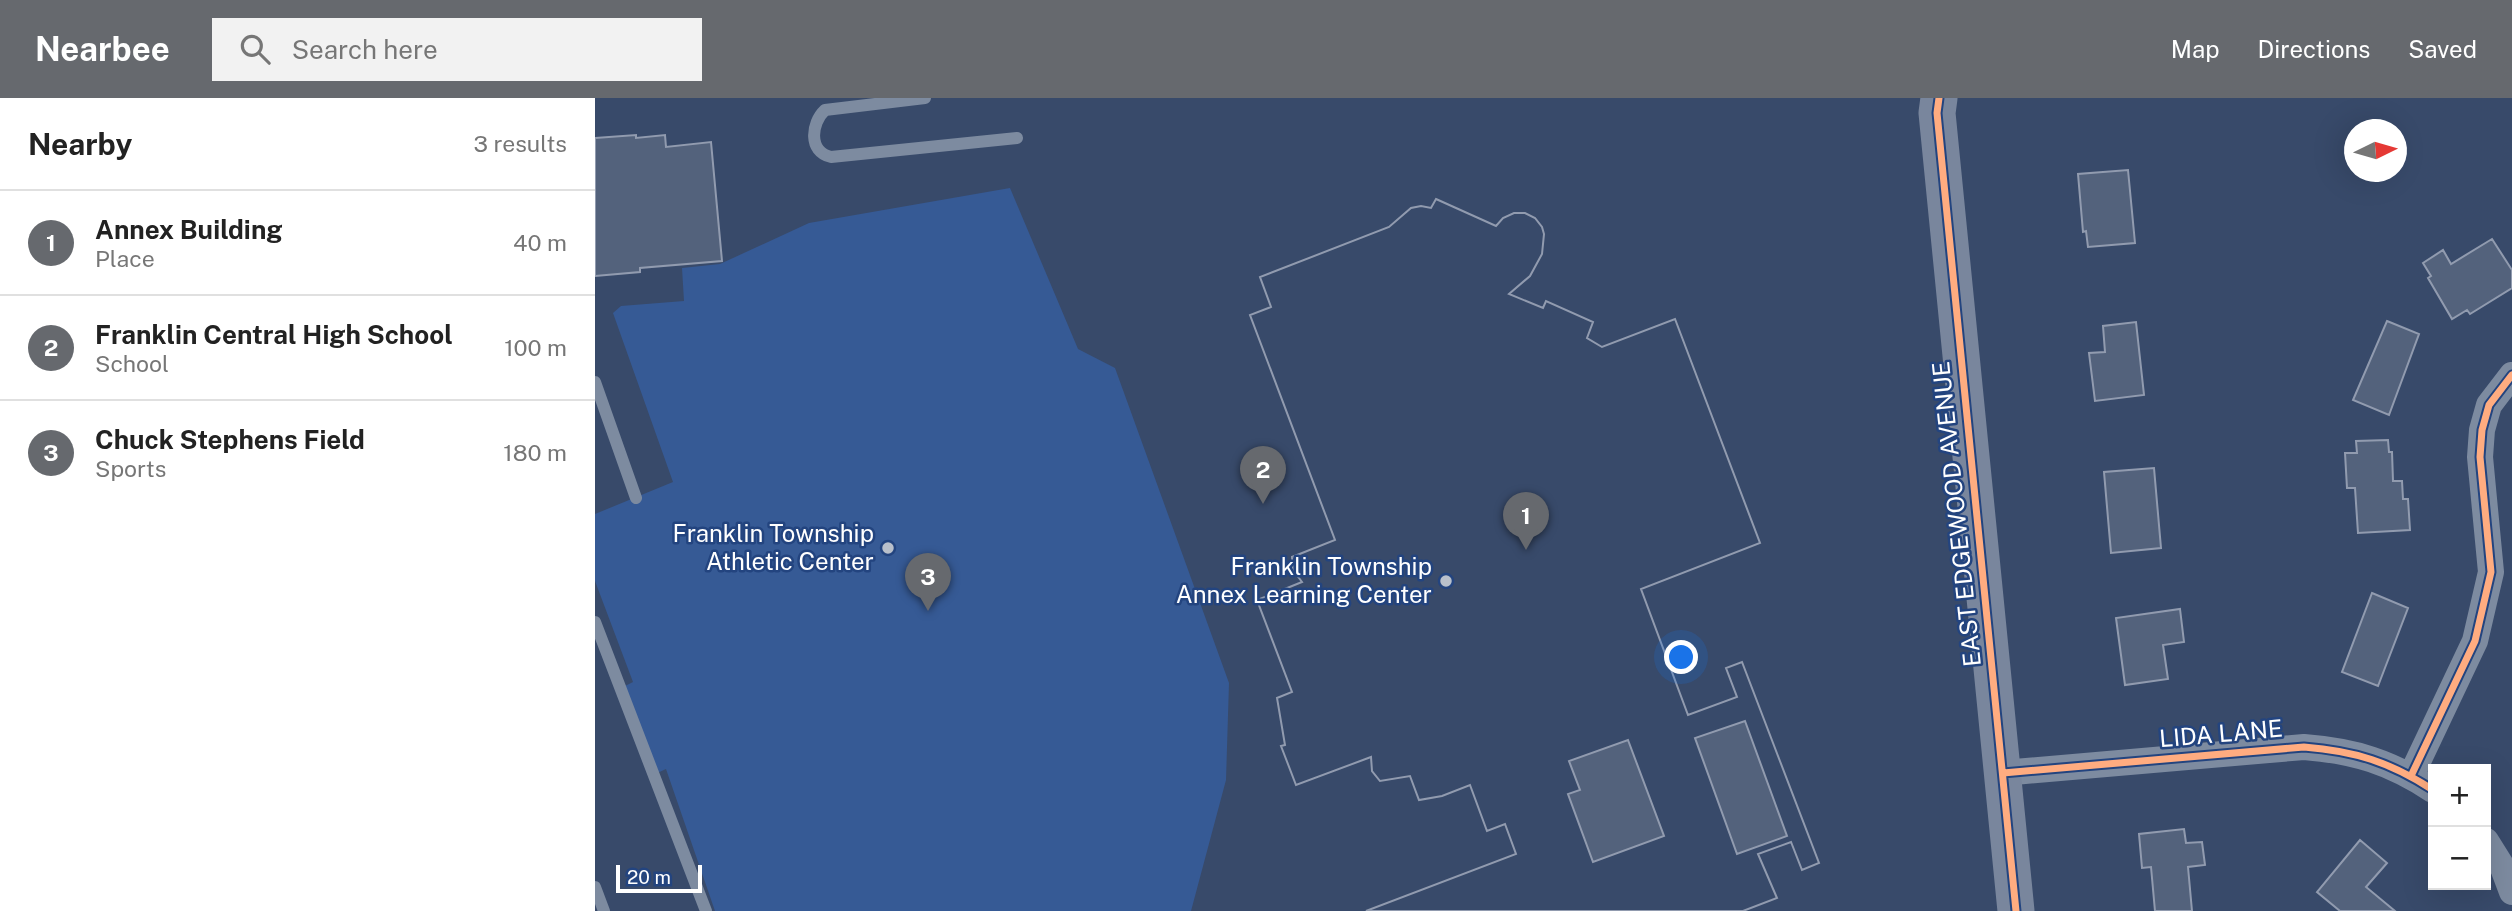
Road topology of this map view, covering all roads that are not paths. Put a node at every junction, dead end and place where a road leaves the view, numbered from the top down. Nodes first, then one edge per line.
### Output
1 (925, 98) edge
2 (1936, 103) edge
3 (1017, 138) dead end
4 (2512, 375) edge
5 (595, 382) edge
6 (599, 409) edge
7 (636, 498) dead end
8 (596, 625) edge
9 (2003, 773) junction
10 (2411, 776) junction
11 (2428, 787) edge
12 (2491, 849) edge
13 (2511, 883) edge
14 (595, 887) edge
15 (604, 911) edge
16 (706, 911) edge
17 (2016, 911) edge

1 - 3 lane
2 - 9 main road, EAST EDGEWOOD AVENUE
4 - 10 street
5 - 6 lane
6 - 7 lane
8 - 16 lane
9 - 10 street, LIDA LANE
9 - 17 main road, EAST EDGEWOOD AVENUE
10 - 11 street, LIDA LANE
12 - 13 street
14 - 15 lane

